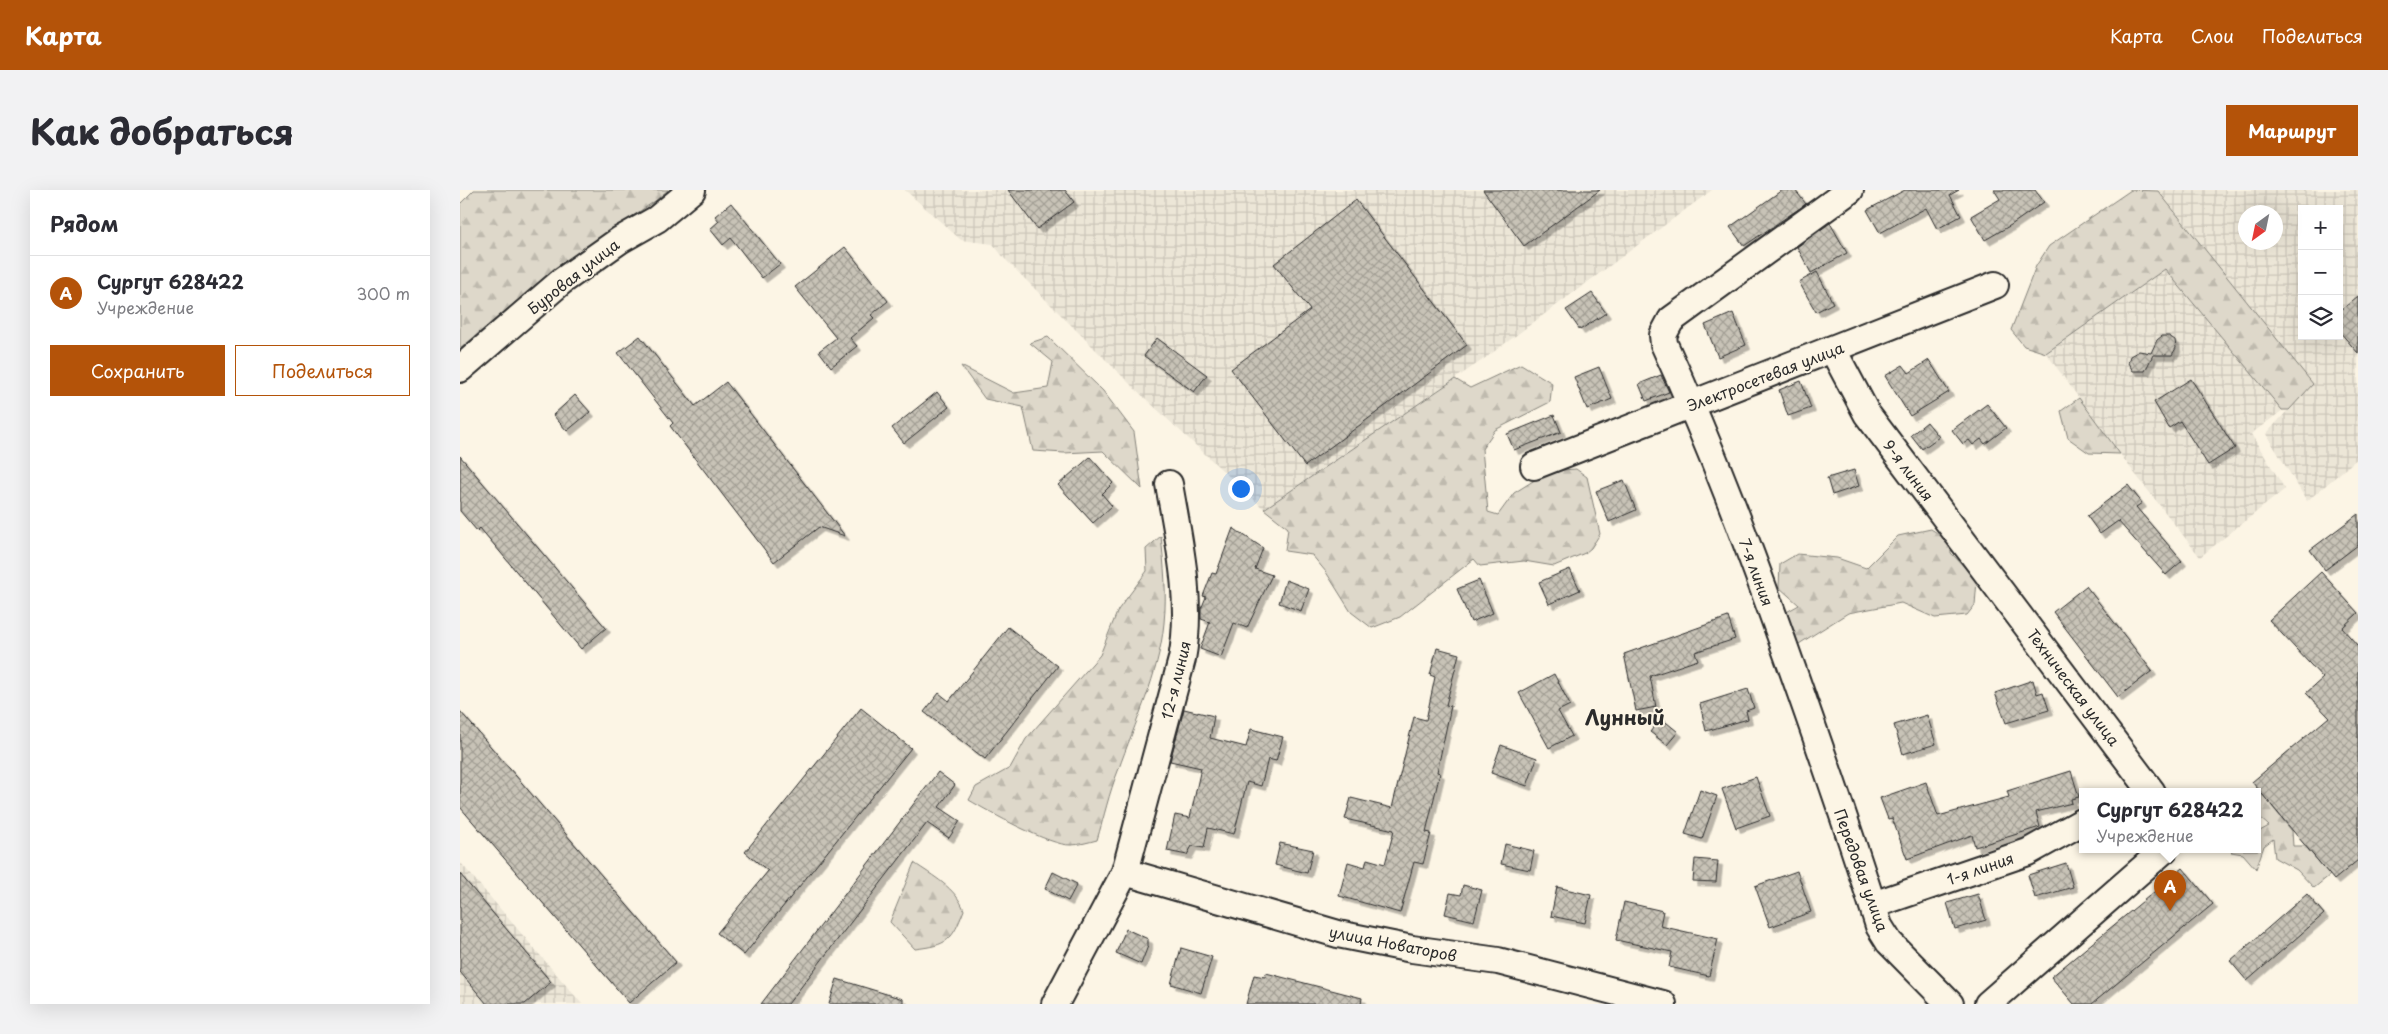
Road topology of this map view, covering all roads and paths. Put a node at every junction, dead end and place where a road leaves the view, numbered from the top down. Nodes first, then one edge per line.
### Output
1 (692, 190) edge
2 (1850, 190) edge
3 (1995, 285) dead end
4 (1833, 350) junction
5 (460, 369) edge
6 (1691, 403) junction
7 (1534, 466) dead end
8 (1169, 484) dead end
9 (1995, 583) joint
10 (1819, 743) joint
11 (2145, 788) edge
12 (2079, 824) edge
13 (2161, 853) edge
14 (1125, 872) junction
15 (1873, 905) junction
16 (1648, 1002) edge
17 (1055, 1004) edge
18 (1950, 1004) edge
19 (1988, 1004) edge

1 - 5 street, Буровая улица
2 - 6 street
3 - 4 street, Электросетевая улица
4 - 6 street, Электросетевая улица
4 - 9 street, 9-я линия
6 - 7 street, Электросетевая улица
6 - 10 street, 7-я линия
8 - 14 street, 12-я линия
9 - 11 street, Техническая улица
10 - 15 street, Передовая улица
12 - 15 street, 1-я линия
13 - 19 street
14 - 16 street, улица Новаторов
14 - 17 street, 12-я линия
15 - 18 street, Передовая улица

